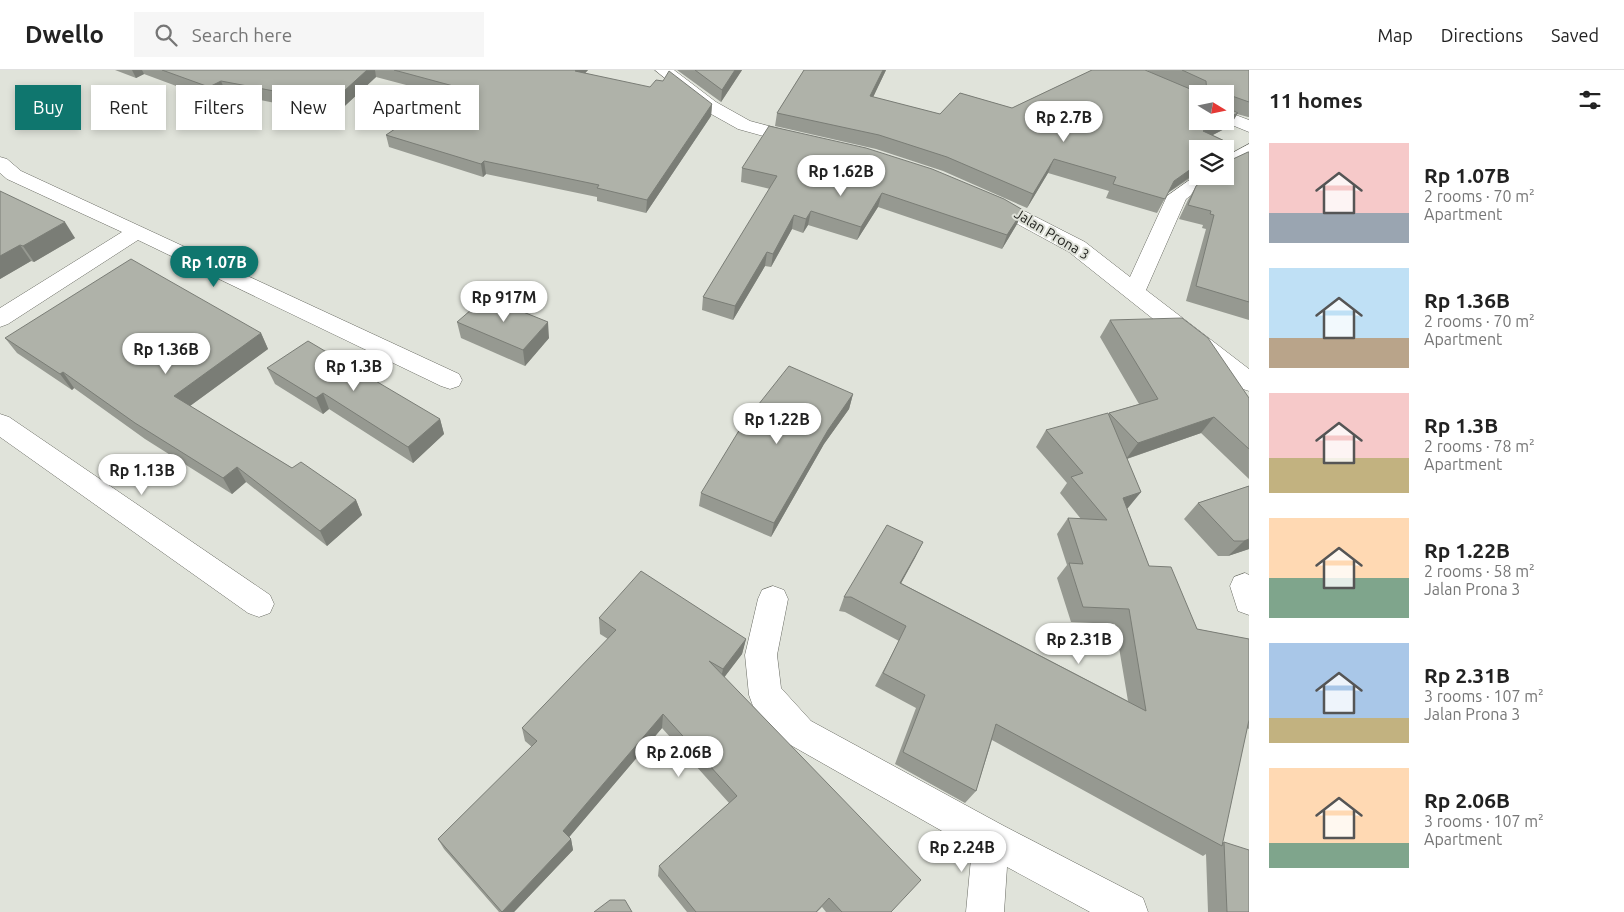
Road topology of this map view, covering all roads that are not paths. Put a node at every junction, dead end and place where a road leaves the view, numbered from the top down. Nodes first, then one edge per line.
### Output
1 (664, 70) edge
2 (1234, 120) edge
3 (1249, 127) edge
4 (822, 145) edge
5 (1249, 150) edge
6 (1234, 159) edge
7 (0, 163) edge
8 (1194, 185) edge
9 (970, 192) edge
10 (137, 230) junction
11 (1134, 292) junction
12 (0, 319) edge
13 (450, 380) dead end
14 (1249, 382) edge
15 (0, 424) edge
16 (773, 599) dead end
17 (259, 604) dead end
18 (991, 839) junction
19 (985, 912) edge
20 (1129, 912) edge

1 - 4 street
2 - 3 street
5 - 6 street
7 - 10 street
8 - 11 street
9 - 11 street, Jalan Prona 3
10 - 12 street
10 - 13 street
11 - 14 street, Jalan Prona 3
15 - 17 street
16 - 18 street
18 - 19 street
18 - 20 street

